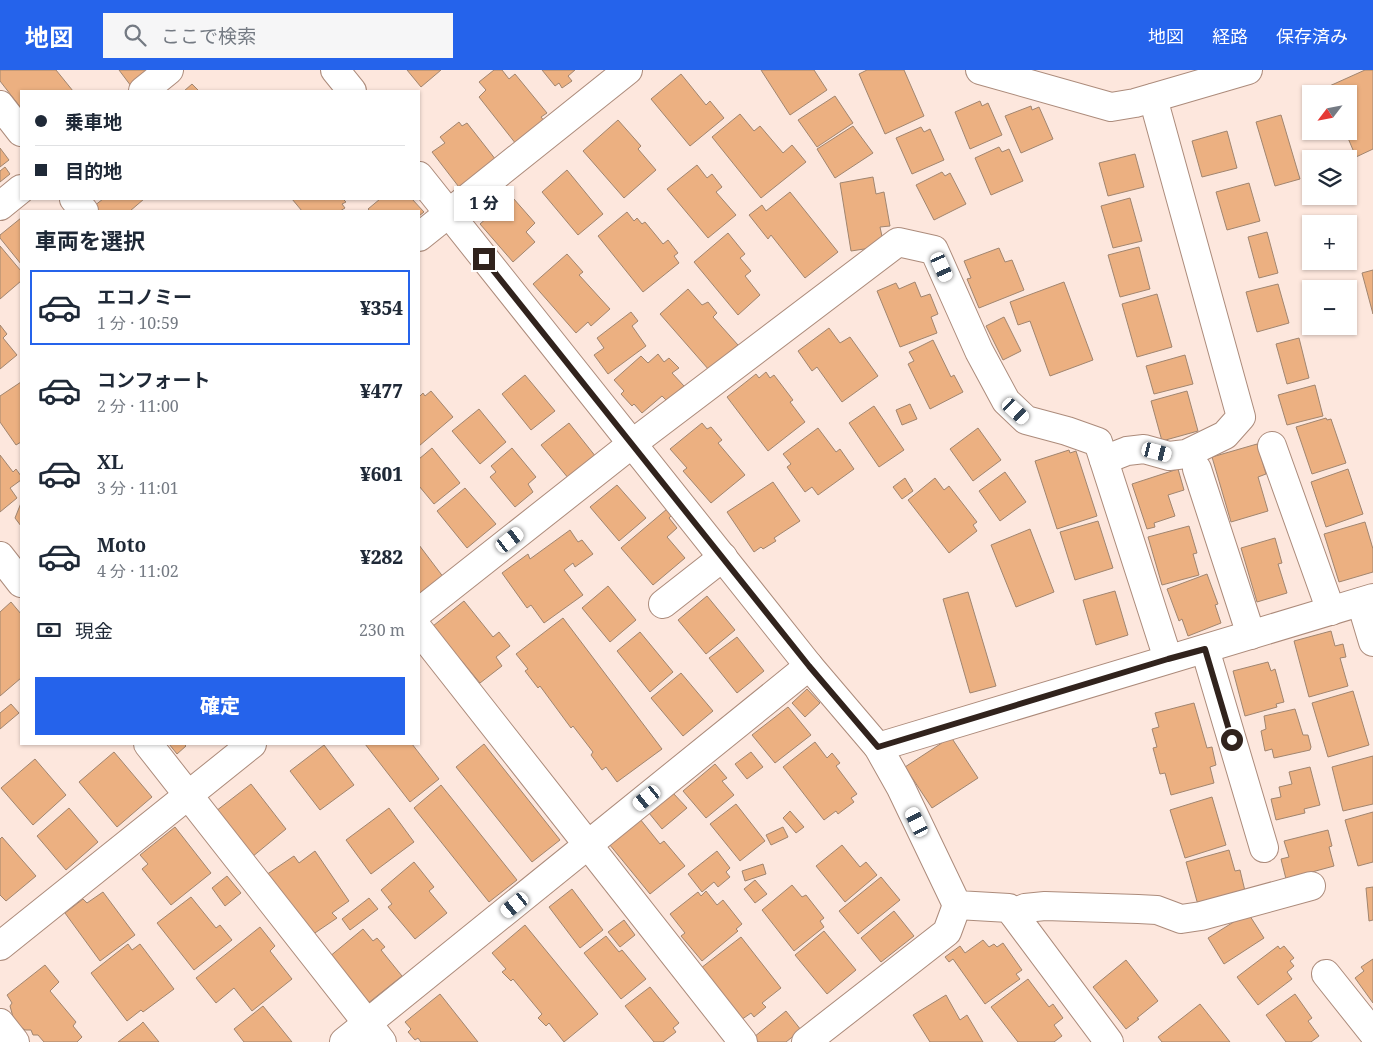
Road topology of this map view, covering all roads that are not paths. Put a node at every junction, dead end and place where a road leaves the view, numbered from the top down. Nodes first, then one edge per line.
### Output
1 (170, 70) edge
2 (335, 70) edge
3 (628, 70) edge
4 (980, 70) edge
5 (1248, 70) edge
6 (144, 90) edge
7 (351, 90) edge
8 (1153, 98) junction
9 (0, 105) edge
10 (20, 131) edge
11 (420, 177) edge
12 (20, 190) edge
13 (75, 200) edge
14 (0, 206) edge
15 (83, 210) edge
16 (448, 214) junction
17 (420, 236) edge
18 (633, 444) junction
19 (1272, 446) dead end
20 (1104, 460) junction
21 (1197, 469) dead end
22 (723, 558) junction
23 (1367, 600) edge
24 (663, 604) dead end
25 (420, 611) edge
26 (1331, 611) junction
27 (420, 631) edge
28 (1252, 635) junction
29 (1373, 642) edge
30 (1205, 649) junction
31 (1168, 659) junction
32 (809, 666) junction
33 (149, 745) edge
34 (251, 745) edge
35 (878, 747) junction
36 (188, 794) junction
37 (588, 846) junction
38 (1264, 848) dead end
39 (1311, 886) dead end
40 (957, 905) junction
41 (1013, 913) junction
42 (0, 946) edge
43 (1326, 974) dead end
44 (0, 1023) edge
45 (375, 1033) edge
46 (1373, 1034) edge
47 (15, 1042) edge
48 (344, 1042) edge
49 (743, 1042) edge
50 (806, 1042) edge
51 (1109, 1042) edge

1 - 6 street
2 - 7 street
3 - 16 street
4 - 8 street
5 - 8 street
8 - 20 street
9 - 10 street
11 - 16 street
12 - 14 street
13 - 15 street
16 - 17 street
16 - 18 street
18 - 20 street
18 - 22 street
18 - 25 street
19 - 26 street
20 - 31 street
21 - 28 street
22 - 24 street
22 - 32 street
23 - 26 street
23 - 29 street
26 - 28 street
27 - 37 street
28 - 30 street
30 - 31 street
30 - 38 street
31 - 35 street
32 - 35 street
32 - 37 street
33 - 36 street
34 - 36 street
35 - 40 street
36 - 42 street
36 - 45 street
37 - 45 street
37 - 49 street
39 - 41 street
40 - 41 street
40 - 50 street
41 - 51 street
43 - 46 street
44 - 47 street
45 - 48 street

